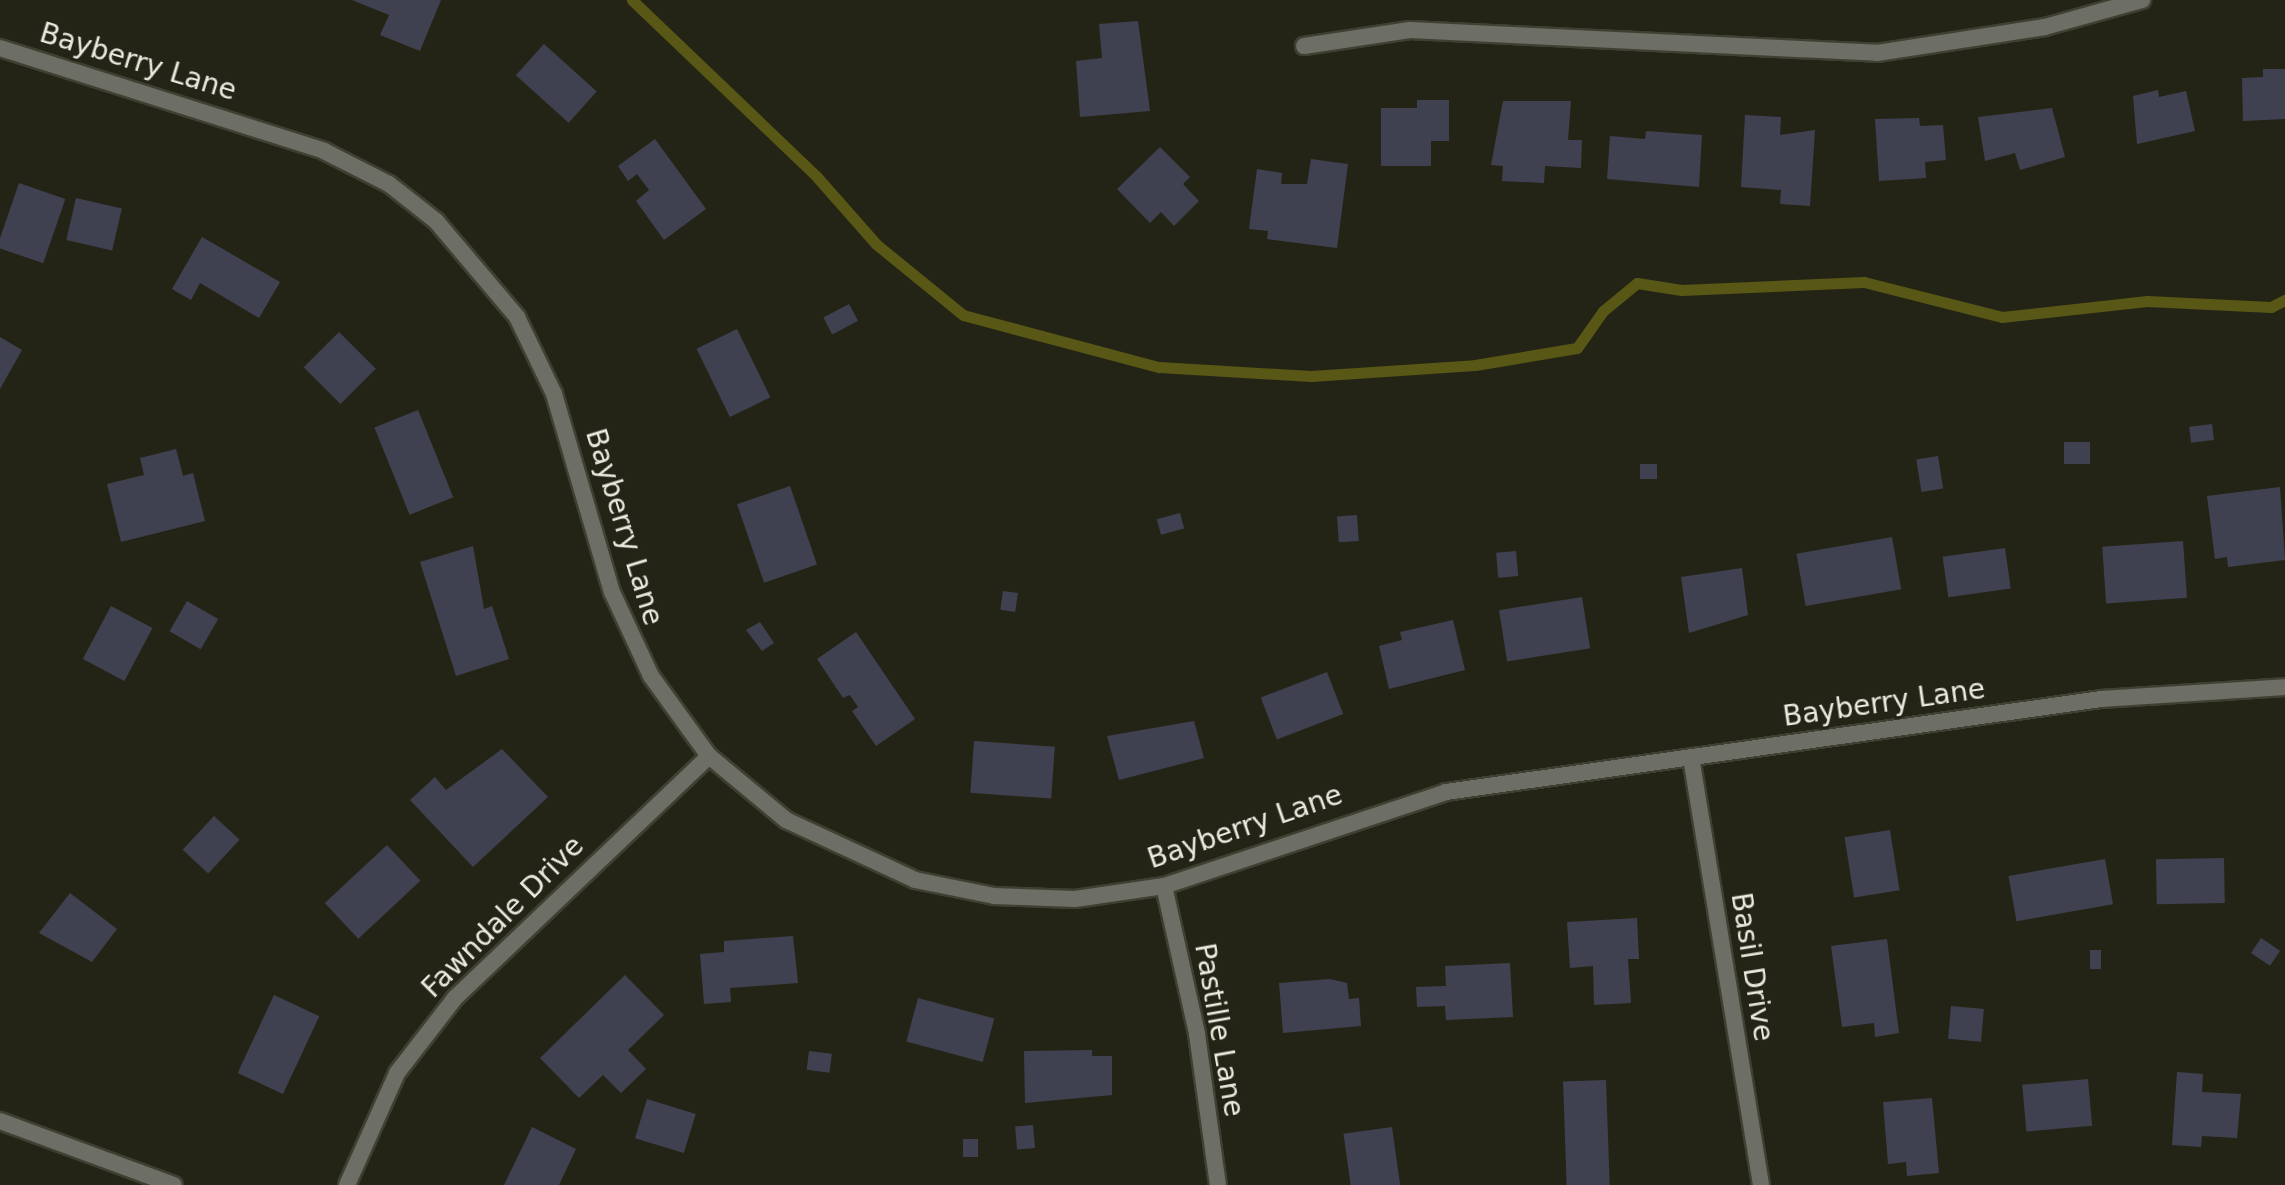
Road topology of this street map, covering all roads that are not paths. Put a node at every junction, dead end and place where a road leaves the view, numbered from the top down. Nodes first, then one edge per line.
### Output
1 (2142, 0) edge
2 (2116, 3) edge
3 (1304, 46) dead end
4 (0, 48) edge
5 (2285, 687) edge
6 (709, 756) junction
7 (1691, 757) junction
8 (1164, 886) junction
9 (0, 1121) edge
10 (174, 1185) edge
11 (347, 1185) edge
12 (1218, 1185) edge
13 (1761, 1185) edge

1 - 2 street
2 - 3 street
4 - 6 street, Bayberry Lane
5 - 7 street, Bayberry Lane
6 - 8 street, Bayberry Lane
6 - 11 street, Fawndale Drive
7 - 8 street, Bayberry Lane
7 - 13 street, Basil Drive
8 - 12 street, Pastille Lane
9 - 10 street

